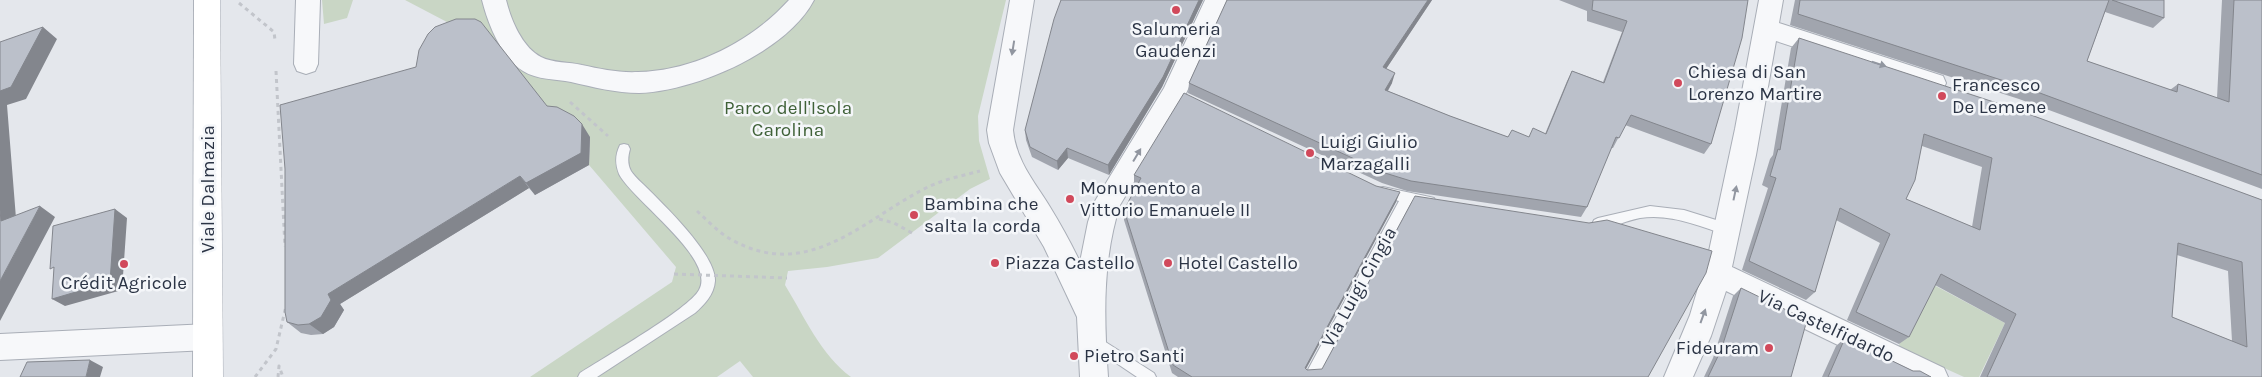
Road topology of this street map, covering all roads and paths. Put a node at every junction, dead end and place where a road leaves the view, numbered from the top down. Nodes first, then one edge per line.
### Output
1 (207, 0) edge
2 (237, 0) edge
3 (308, 0) edge
4 (494, 0) edge
5 (802, 0) edge
6 (1022, 0) edge
7 (1217, 0) edge
8 (1771, 0) edge
9 (1766, 28) junction
10 (275, 42) dead end
11 (276, 62) dead end
12 (306, 64) dead end
13 (532, 64) junction
14 (1956, 90) edge
15 (624, 149) joint
16 (1008, 164) junction
17 (1369, 186) edge
18 (1407, 198) junction
19 (1445, 204) edge
20 (690, 205) dead end
21 (879, 219) junction
22 (1583, 225) edge
23 (1727, 229) junction
24 (912, 233) dead end
25 (285, 249) edge
26 (674, 274) dead end
27 (1718, 274) junction
28 (786, 278) dead end
29 (288, 298) edge
30 (1091, 327) junction
31 (208, 337) junction
32 (0, 347) edge
33 (208, 377) edge
34 (256, 377) edge
35 (278, 377) edge
36 (283, 377) edge
37 (586, 377) edge
38 (1094, 377) edge
39 (1149, 377) edge
40 (1311, 377) edge
41 (1678, 377) edge
42 (1934, 377) edge

1 - 31 street, Viale Dalmazia
2 - 10 path
3 - 12 street
4 - 13 street
5 - 13 street
6 -> 16 street
30 -> 7 street
8 - 9 street
9 -> 14 street
23 -> 9 street
11 - 25 path
13 - 15 path
15 - 37 lane
16 - 21 path
16 - 30 street
17 - 18 lane
18 - 19 lane
18 - 40 lane, Via Luigi Cingia
20 - 21 path
21 - 24 path
22 - 23 lane
23 - 27 street
26 - 28 path, bridge
41 -> 27 street
27 - 42 street, Via Castelfidardo
29 - 34 path
30 - 38 street
30 - 39 lane
31 - 32 street
31 - 33 street, Viale Dalmazia
35 - 36 path

